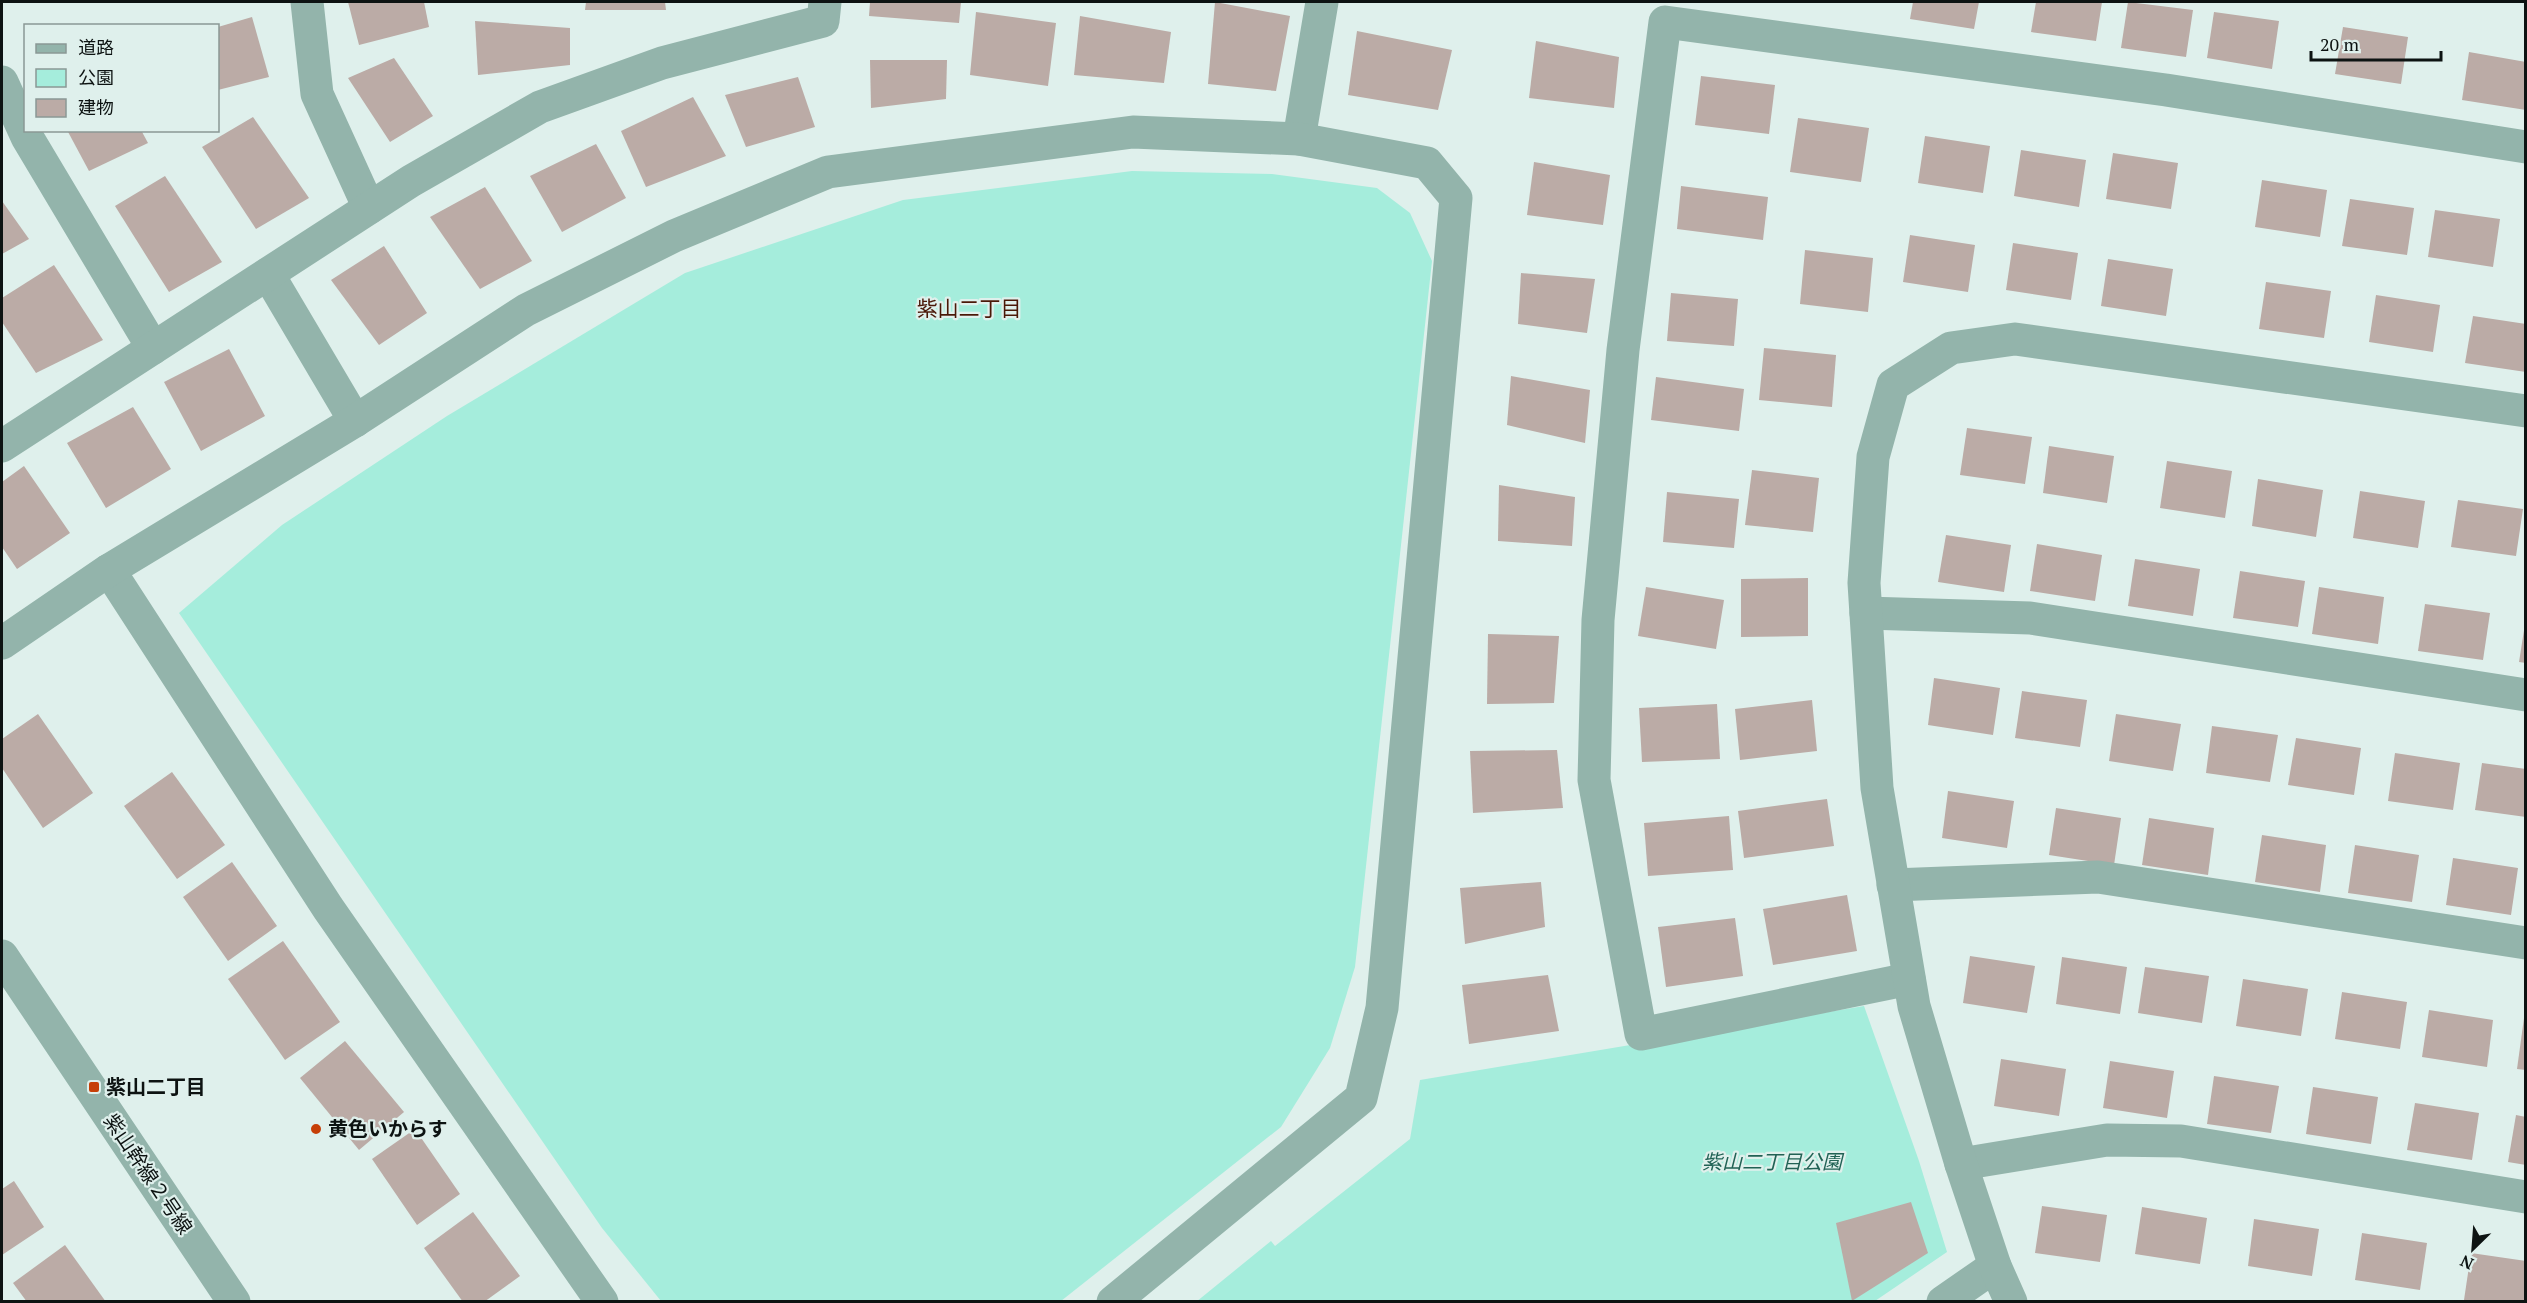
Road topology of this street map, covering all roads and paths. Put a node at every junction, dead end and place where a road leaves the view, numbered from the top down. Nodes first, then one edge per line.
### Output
1 (307, 2) edge
2 (825, 2) edge
3 (1322, 2) edge
4 (2, 82) edge
5 (24, 130) edge
6 (25, 132) edge
7 (1299, 139) junction
8 (2526, 147) edge
9 (369, 208) junction
10 (268, 274) junction
11 (153, 348) junction
12 (2526, 411) edge
13 (355, 421) junction
14 (2, 446) edge
15 (109, 570) junction
16 (1866, 613) junction
17 (2, 643) edge
18 (2526, 695) edge
19 (1893, 885) junction
20 (2526, 944) edge
21 (2, 956) edge
22 (1909, 979) junction
23 (1961, 1164) junction
24 (2526, 1197) edge
25 (1995, 1266) junction
26 (234, 1302) edge
27 (602, 1302) edge
28 (1113, 1302) edge
29 (1943, 1302) edge
30 (2011, 1302) edge

1 - 9 street
2 - 9 street
3 - 7 street
4 - 5 street
6 - 11 street
7 - 13 street
7 - 28 street
8 - 22 street
9 - 10 street
10 - 11 street
10 - 13 street
11 - 14 street
12 - 16 street
13 - 15 street
15 - 17 street
15 - 27 street
16 - 18 street
16 - 19 street
19 - 20 street
19 - 22 street
21 - 26 street, 紫山幹線２号線
22 - 23 street
23 - 24 street
23 - 25 street
25 - 29 street
25 - 30 street

